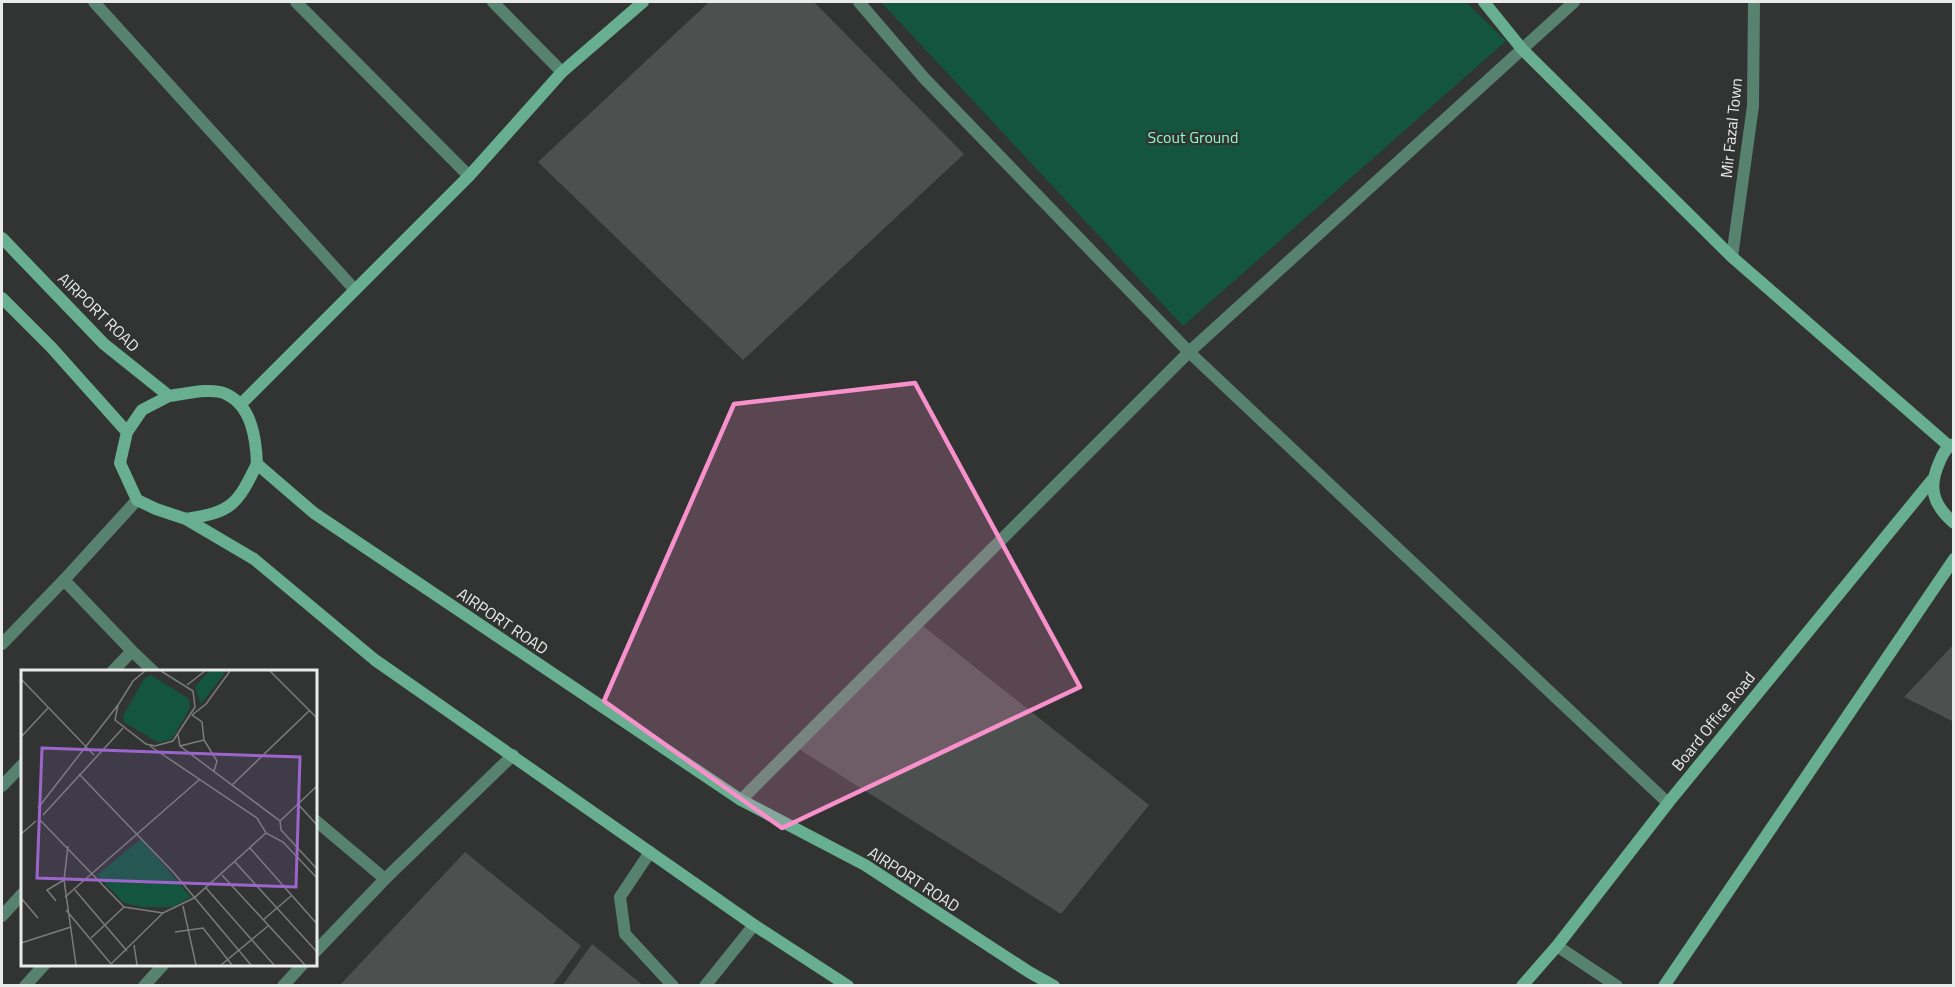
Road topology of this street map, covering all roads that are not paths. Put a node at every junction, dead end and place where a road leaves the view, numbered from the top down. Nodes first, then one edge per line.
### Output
1 (94, 2) edge
2 (296, 2) edge
3 (493, 2) edge
4 (643, 2) edge
5 (859, 2) edge
6 (1484, 2) edge
7 (1574, 2) edge
8 (1754, 2) edge
9 (1522, 49) junction
10 (562, 72) junction
11 (469, 176) junction
12 (2, 238) edge
13 (1732, 257) junction
14 (355, 290) junction
15 (2, 298) edge
16 (1189, 352) junction
17 (169, 396) junction
18 (241, 404) junction
19 (127, 432) junction
20 (1951, 445) edge
21 (257, 464) junction
22 (1932, 480) junction
23 (138, 500) junction
24 (186, 519) junction
25 (1953, 523) edge
26 (1953, 559) edge
27 (64, 580) junction
28 (4, 636) edge
29 (132, 651) junction
30 (114, 670) edge
31 (152, 670) edge
32 (513, 755) junction
33 (21, 766) edge
34 (2, 786) edge
35 (741, 800) junction
36 (1668, 803) junction
37 (316, 821) edge
38 (650, 852) junction
39 (385, 879) junction
40 (21, 895) edge
41 (2, 916) edge
42 (754, 926) junction
43 (1557, 946) junction
44 (316, 951) edge
45 (43, 966) edge
46 (162, 966) edge
47 (301, 966) edge
48 (25, 986) edge
49 (144, 986) edge
50 (283, 986) edge
51 (673, 986) edge
52 (705, 986) edge
53 (848, 986) edge
54 (1054, 986) edge
55 (1522, 986) edge
56 (1617, 986) edge
57 (1664, 986) edge

1 - 14 street
2 - 11 street
3 - 10 street
4 - 10 main road
5 - 16 street
6 - 9 main road
7 - 9 street
8 - 13 street, Mir Fazal Town
9 - 13 main road
9 - 16 street
10 - 11 main road
11 - 14 main road
12 - 17 main road, AIRPORT ROAD
13 - 20 main road
14 - 18 main road
15 - 19 main road
16 - 35 street
16 - 36 street
17 - 18 main road
17 - 19 main road
18 - 21 main road
19 - 23 main road
20 - 22 main road, Board Office Road
21 - 24 main road
21 - 35 main road, AIRPORT ROAD
22 - 25 main road
22 - 36 main road, Board Office Road
23 - 24 main road
23 - 27 street
24 - 32 main road
26 - 57 main road
27 - 28 street
27 - 29 street
29 - 30 street
29 - 31 street
32 - 38 main road
32 - 39 street
33 - 34 street
35 - 54 main road, AIRPORT ROAD
36 - 43 main road, Board Office Road
37 - 39 street
38 - 42 main road
38 - 51 street
39 - 44 street
40 - 41 street
42 - 52 street
42 - 53 main road
43 - 55 main road, Board Office Road
43 - 56 street
45 - 48 street
46 - 49 street
47 - 50 street

